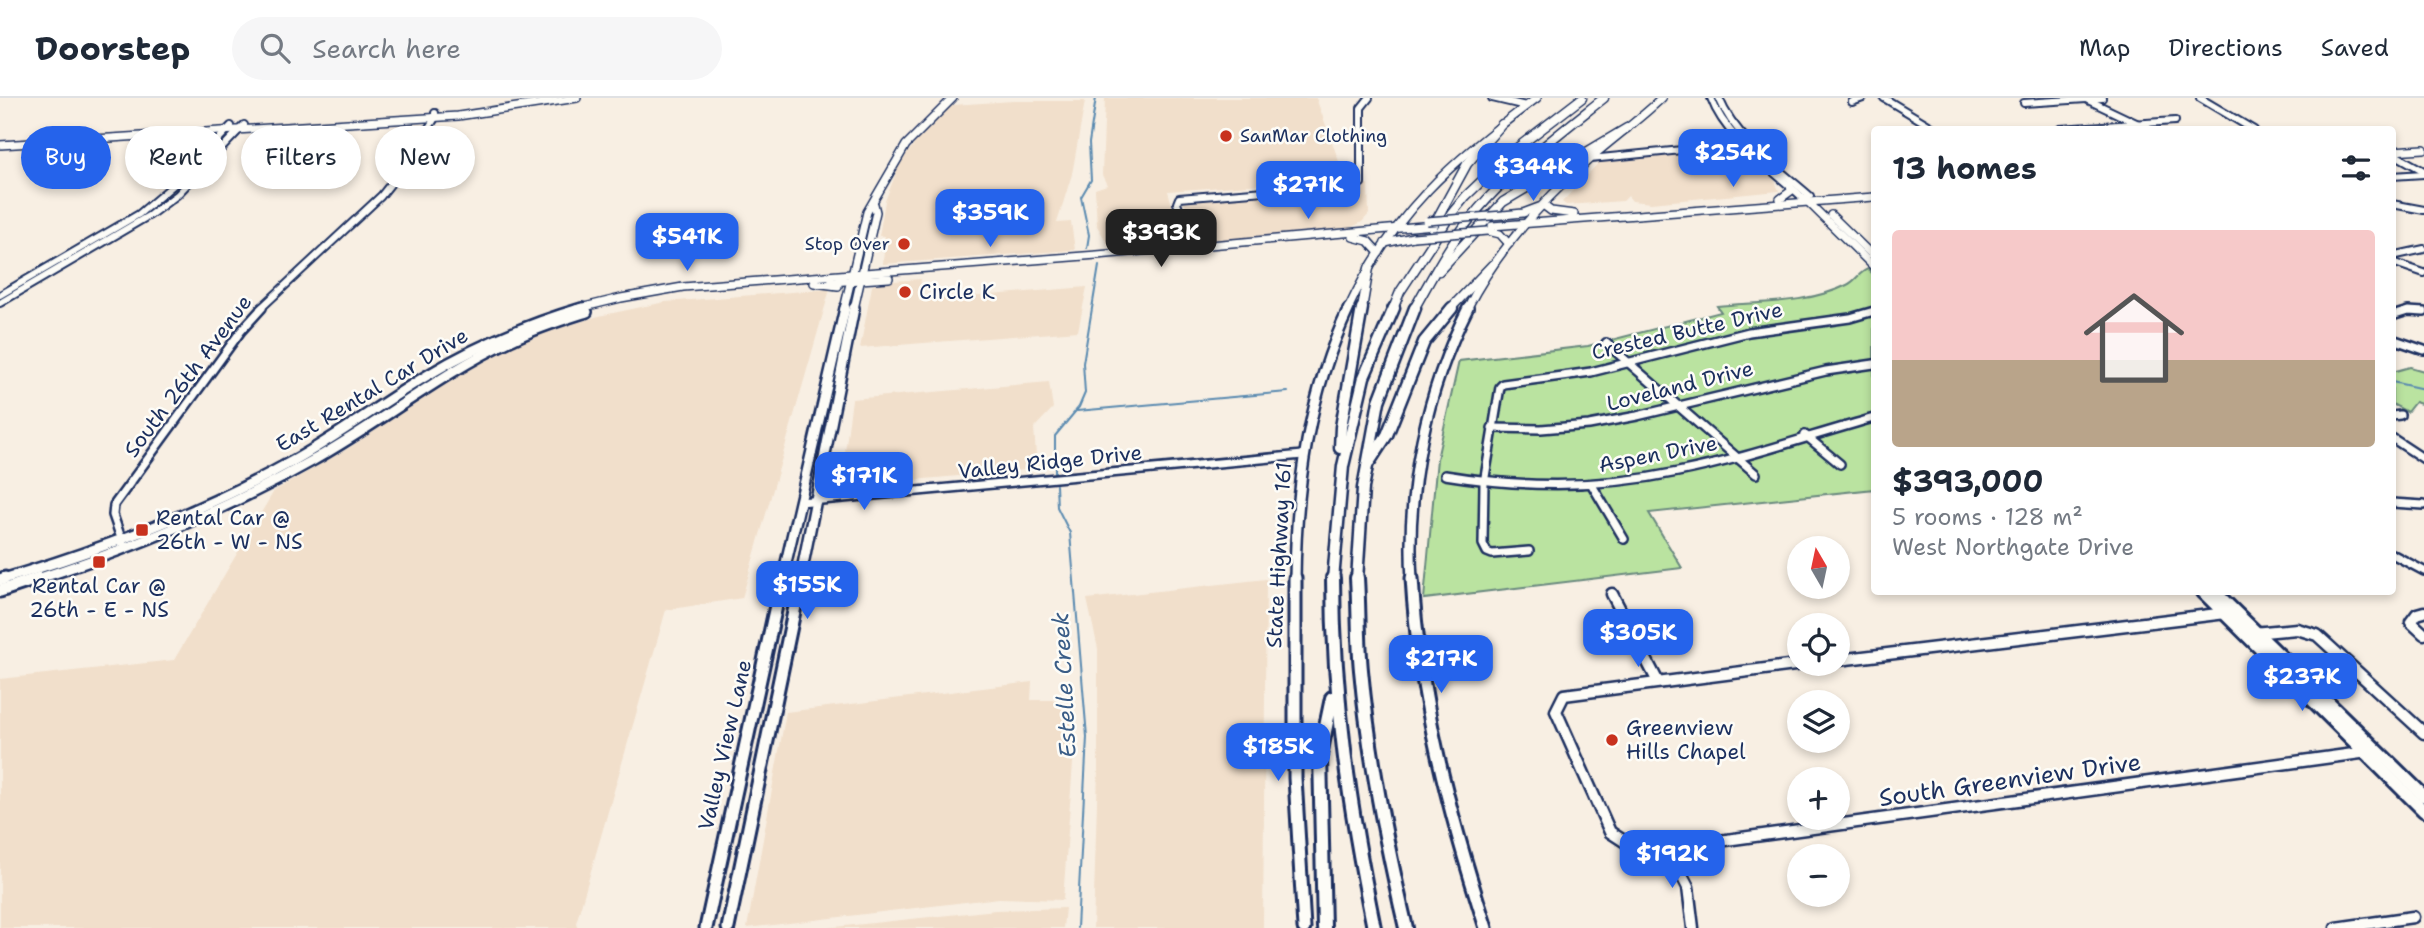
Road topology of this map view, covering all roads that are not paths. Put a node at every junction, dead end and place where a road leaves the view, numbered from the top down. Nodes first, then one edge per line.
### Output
1 (551, 98) edge
2 (577, 98) edge
3 (953, 98) edge
4 (1369, 98) edge
5 (1492, 98) edge
6 (1537, 98) edge
7 (1582, 98) edge
8 (1604, 98) edge
9 (1662, 98) edge
10 (1711, 98) edge
11 (1719, 98) edge
12 (1863, 98) edge
13 (1884, 98) edge
14 (2102, 98) edge
15 (2200, 98) edge
16 (2085, 99) edge
17 (1852, 102) dead end
18 (2024, 103) dead end
19 (1526, 106) junction
20 (435, 115) junction
21 (2175, 121) dead end
22 (2140, 123) junction
23 (1502, 124) junction
24 (257, 126) edge
25 (1930, 126) edge
26 (2100, 126) edge
27 (2145, 126) edge
28 (2247, 126) edge
29 (241, 127) joint
30 (228, 128) junction
31 (1627, 128) junction
32 (111, 133) edge
33 (21, 138) edge
34 (111, 138) edge
35 (0, 139) edge
36 (1614, 139) junction
37 (227, 142) edge
38 (1754, 143) junction
39 (21, 144) edge
40 (1745, 144) junction
41 (0, 145) edge
42 (2424, 149) edge
43 (1633, 153) junction
44 (2396, 154) edge
45 (2396, 154) edge
46 (2424, 154) edge
47 (2396, 156) edge
48 (1590, 159) junction
49 (2424, 172) edge
50 (2396, 176) edge
51 (1790, 185) junction
52 (168, 189) edge
53 (183, 189) edge
54 (1871, 191) edge
55 (1871, 197) edge
56 (1809, 199) junction
57 (1783, 201) junction
58 (874, 204) junction
59 (1543, 205) junction
60 (2396, 205) edge
61 (1720, 206) junction
62 (1412, 208) junction
63 (2424, 210) edge
64 (1819, 212) junction
65 (1574, 214) junction
66 (1530, 220) junction
67 (1492, 226) junction
68 (1421, 229) junction
69 (1393, 230) junction
70 (1353, 237) junction
71 (1385, 243) junction
72 (1509, 244) junction
73 (1192, 249) junction
74 (2424, 249) edge
75 (1379, 253) junction
76 (1871, 254) edge
77 (2396, 255) edge
78 (856, 256) junction
79 (1419, 260) junction
80 (866, 263) junction
81 (1024, 264) junction
82 (1871, 264) edge
83 (2396, 264) edge
84 (1492, 265) junction
85 (1369, 268) junction
86 (906, 270) junction
87 (2424, 274) edge
88 (829, 275) junction
89 (861, 276) junction
90 (851, 277) junction
91 (887, 278) junction
92 (814, 283) junction
93 (1427, 284) junction
94 (847, 293) junction
95 (657, 294) junction
96 (0, 295) edge
97 (857, 295) junction
98 (0, 303) edge
99 (1870, 312) edge
100 (2424, 312) edge
101 (2396, 315) edge
102 (2396, 340) edge
103 (1606, 343) dead end
104 (2424, 350) edge
105 (1630, 364) junction
106 (1871, 364) edge
107 (382, 407) junction
108 (1680, 407) junction
109 (394, 410) junction
110 (1871, 419) edge
111 (1492, 428) junction
112 (1805, 435) junction
113 (2396, 441) edge
114 (1303, 454) junction
115 (1736, 456) junction
116 (2424, 459) edge
117 (1840, 464) dead end
118 (1367, 467) junction
119 (1756, 474) dead end
120 (1341, 475) junction
121 (1445, 475) dead end
122 (1484, 483) junction
123 (1592, 485) junction
124 (817, 501) junction
125 (800, 502) junction
126 (2396, 503) edge
127 (2424, 505) edge
128 (1624, 540) dead end
129 (123, 545) junction
130 (1529, 551) dead end
131 (2396, 556) edge
132 (2424, 571) edge
133 (0, 580) edge
134 (0, 591) edge
135 (1612, 594) dead end
136 (2207, 595) edge
137 (2217, 595) edge
138 (2230, 612) junction
139 (2424, 612) edge
140 (2251, 633) junction
141 (2424, 634) edge
142 (1850, 659) edge
143 (1787, 666) edge
144 (1658, 682) junction
145 (1335, 689) junction
146 (771, 719) junction
147 (752, 721) junction
148 (2424, 733) edge
149 (2371, 752) junction
150 (2424, 796) edge
151 (2424, 811) edge
152 (1668, 848) junction
153 (2413, 917) dead end
154 (706, 928) edge
155 (728, 928) edge
156 (1304, 928) edge
157 (1324, 928) edge
158 (1373, 928) edge
159 (1406, 928) edge
160 (1486, 928) edge
161 (1693, 928) edge
162 (2336, 928) edge

1 - 20 main road
2 - 20 main road
3 - 58 main road, Valley View Lane
4 - 73 street
5 - 19 street
6 - 19 main road, State Highway 161
7 - 79 highway
8 - 93 highway
9 - 31 main road
10 - 40 street
11 - 38 street
12 - 17 street
13 - 25 street
14 - 16 street
15 - 28 street
16 - 18 street
16 - 22 street
19 - 23 main road, State Highway 161
20 - 24 main road
20 - 129 street, South 26th Avenue
21 - 22 street
22 - 26 street
22 - 27 street
23 - 62 main road, State Highway 161
23 - 79 highway
29 - 30 main road
29 - 37 street
30 - 32 main road
30 - 34 main road
31 - 36 main road
31 - 93 highway
33 - 35 main road
36 - 43 street
36 - 48 main road
38 - 40 street
38 - 56 street
39 - 41 main road
40 - 43 street
40 - 51 street
42 - 44 main road
43 - 48 street
45 - 46 main road
47 - 49 street
48 - 59 main road
49 - 50 street
51 - 56 street
51 - 57 main road
52 - 96 street
53 - 98 street
54 - 56 main road
55 - 56 main road
56 - 57 main road
56 - 64 main road
56 - 76 main road
57 - 61 main road
57 - 64 main road
58 - 78 main road, Valley View Lane
58 - 80 main road, Valley View Lane
59 - 65 main road
59 - 66 main road
59 - 68 main road, bridge
60 - 63 street
61 - 65 main road
61 - 66 main road
62 - 68 main road
62 - 69 main road, State Highway 161
64 - 82 main road
65 - 66 main road
66 - 67 main road
66 - 72 main road
67 - 68 main road, bridge
67 - 68 main road, bridge
67 - 72 main road
68 - 69 main road
68 - 71 main road
69 - 70 main road
69 - 71 main road, State Highway 161
69 - 73 main road
70 - 73 main road
70 - 75 main road
71 - 75 main road, State Highway 161
72 - 84 main road
73 - 81 main road
74 - 77 street
75 - 85 main road, State Highway 161
78 - 88 main road
78 - 90 main road, Valley View Lane
79 - 120 highway
80 - 86 main road
80 - 89 main road, Valley View Lane
81 - 86 main road
81 - 91 main road
83 - 87 street
84 - 118 highway
84 - 160 main road
85 - 114 main road, State Highway 161
85 - 120 highway
86 - 89 main road
88 - 90 main road, East Rental Car Drive
88 - 95 main road, East Rental Car Drive
89 - 90 main road
89 - 91 main road
89 - 97 main road, Valley View Lane
90 - 92 main road, East Rental Car Drive
90 - 94 main road, Valley View Lane
91 - 97 main road
92 - 94 main road
92 - 95 main road, East Rental Car Drive
93 - 118 highway
94 - 125 main road, Valley View Lane
95 - 107 main road, East Rental Car Drive
95 - 109 main road, East Rental Car Drive
97 - 124 main road, Valley View Lane
99 - 105 street, Crested Butte Drive
100 - 101 street
102 - 104 street
103 - 105 street
105 - 108 street
105 - 111 street, Crested Butte Drive
106 - 108 street, Loveland Drive
107 - 109 main road
107 - 129 main road, East Rental Car Drive
108 - 111 street, Loveland Drive
108 - 115 street
109 - 129 main road, East Rental Car Drive
110 - 112 street, Aspen Drive
111 - 122 street
112 - 115 street, Aspen Drive
112 - 117 street
113 - 116 street
114 - 124 street, Valley Ridge Drive
114 - 156 main road, State Highway 161
115 - 119 street
115 - 123 street, Aspen Drive
118 - 159 highway
120 - 145 highway
121 - 122 street, Aspen Drive
122 - 123 street, Aspen Drive
122 - 130 street
123 - 128 street
124 - 125 street, Valley Ridge Drive
124 - 146 main road, Valley View Lane
125 - 147 main road, Valley View Lane
126 - 127 street
129 - 133 main road, East Rental Car Drive
129 - 134 main road, East Rental Car Drive
131 - 132 street
135 - 144 street
136 - 138 main road
137 - 138 main road
138 - 140 main road
138 - 142 street
139 - 141 street
140 - 148 street
140 - 149 main road
143 - 144 street
144 - 152 street, South Greenview Drive
145 - 157 highway
145 - 158 highway
146 - 147 main road
146 - 155 main road, Valley View Lane
147 - 154 main road, Valley View Lane
149 - 150 main road
149 - 151 main road
149 - 152 street, South Greenview Drive
152 - 161 street
153 - 162 street

